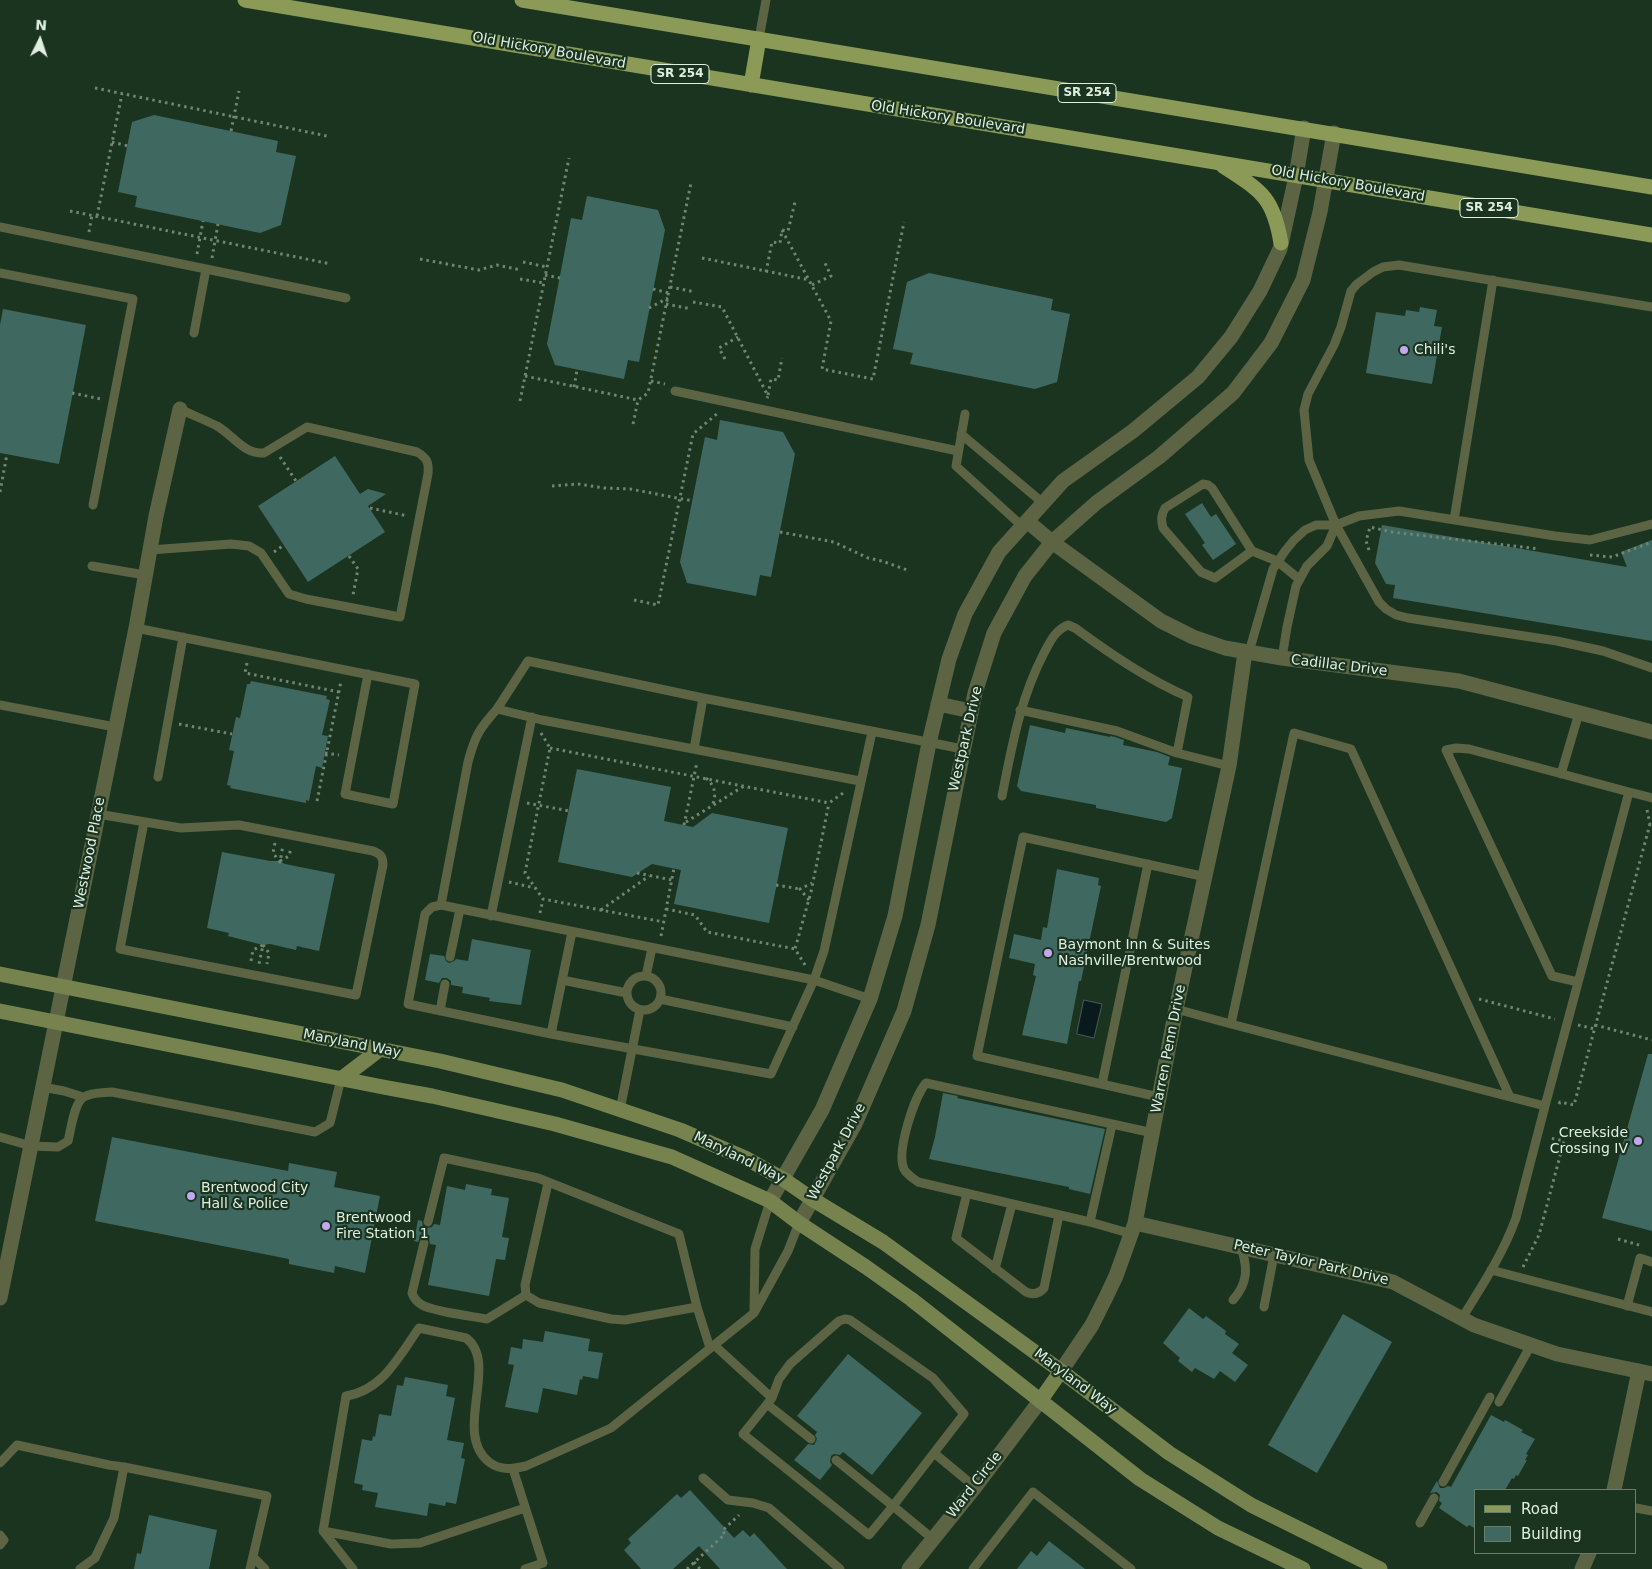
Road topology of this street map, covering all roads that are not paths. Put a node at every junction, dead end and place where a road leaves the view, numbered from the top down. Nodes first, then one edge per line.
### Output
1 (245, 0) edge
2 (522, 0) edge
3 (766, 0) edge
4 (759, 39) junction
5 (751, 85) junction
6 (1304, 128) junction
7 (1334, 133) junction
8 (1218, 162) junction
9 (1296, 176) junction
10 (1327, 181) junction
11 (1652, 187) edge
12 (0, 227) edge
13 (1652, 235) edge
14 (1281, 243) junction
15 (208, 270) junction
16 (0, 273) edge
17 (1493, 280) junction
18 (346, 298) dead end
19 (1652, 307) edge
20 (194, 333) dead end
21 (675, 391) dead end
22 (180, 409) joint
23 (965, 414) dead end
24 (961, 434) junction
25 (958, 450) junction
26 (1043, 503) junction
27 (93, 505) dead end
28 (1454, 520) junction
29 (1024, 524) junction
30 (1652, 524) edge
31 (1336, 525) junction
32 (1052, 542) junction
33 (150, 550) junction
34 (1252, 551) junction
35 (1277, 561) junction
36 (92, 566) dead end
37 (145, 575) junction
38 (1300, 579) junction
39 (136, 628) junction
40 (183, 638) junction
41 (1247, 652) junction
42 (1282, 658) junction
43 (1652, 668) edge
44 (368, 674) junction
45 (703, 698) junction
46 (938, 704) junction
47 (0, 705) edge
48 (496, 709) junction
49 (1020, 710) junction
50 (971, 711) junction
51 (1579, 713) junction
52 (532, 718) junction
53 (115, 727) junction
54 (872, 732) junction
55 (1652, 732) edge
56 (929, 743) junction
57 (963, 749) junction
58 (696, 750) junction
59 (1177, 753) junction
60 (1229, 766) junction
61 (1561, 774) junction
62 (158, 777) dead end
63 (860, 781) junction
64 (1629, 792) junction
65 (1002, 796) dead end
66 (1652, 798) edge
67 (98, 814) junction
68 (144, 822) junction
69 (1148, 864) junction
70 (1206, 877) junction
71 (440, 905) junction
72 (460, 909) junction
73 (491, 916) junction
74 (572, 932) junction
75 (655, 948) junction
76 (450, 957) dead end
77 (0, 974) edge
78 (646, 976) junction
79 (562, 980) junction
80 (814, 980) junction
81 (1578, 982) junction
82 (445, 984) dead end
83 (63, 987) junction
84 (627, 993) junction
85 (660, 999) junction
86 (870, 999) junction
87 (1176, 1009) junction
88 (640, 1010) junction
89 (0, 1011) edge
90 (440, 1011) junction
91 (56, 1022) junction
92 (1231, 1024) junction
93 (793, 1027) junction
94 (551, 1034) junction
95 (632, 1048) junction
96 (379, 1050) junction
97 (341, 1079) junction
98 (1102, 1084) junction
99 (42, 1087) junction
100 (83, 1097) junction
101 (1160, 1097) junction
102 (1510, 1097) junction
103 (1545, 1106) junction
104 (620, 1110) junction
105 (1112, 1124) junction
106 (1153, 1133) junction
107 (0, 1137) edge
108 (30, 1146) junction
109 (783, 1179) junction
110 (548, 1183) junction
111 (967, 1193) junction
112 (812, 1199) junction
113 (770, 1200) junction
114 (1012, 1204) junction
115 (1059, 1215) junction
116 (428, 1222) dead end
117 (1090, 1222) junction
118 (799, 1223) junction
119 (1134, 1229) junction
120 (424, 1243) dead end
121 (1241, 1247) junction
122 (1274, 1255) junction
123 (4, 1256) edge
124 (1652, 1262) edge
125 (995, 1269) junction
126 (1492, 1270) junction
127 (526, 1295) junction
128 (0, 1298) edge
129 (1234, 1300) dead end
130 (1627, 1306) junction
131 (697, 1307) junction
132 (1264, 1307) dead end
133 (1652, 1312) edge
134 (754, 1313) junction
135 (1462, 1318) junction
136 (1531, 1345) junction
137 (712, 1346) junction
138 (1061, 1371) junction
139 (1645, 1373) edge
140 (1490, 1397) dead end
141 (770, 1401) junction
142 (1040, 1401) junction
143 (1499, 1402) dead end
144 (811, 1440) dead end
145 (934, 1453) junction
146 (836, 1460) dead end
147 (0, 1463) edge
148 (124, 1467) junction
149 (513, 1470) junction
150 (704, 1478) dead end
151 (1443, 1482) dead end
152 (975, 1487) junction
153 (1614, 1489) edge
154 (1434, 1498) dead end
155 (892, 1506) junction
156 (525, 1508) junction
157 (1637, 1508) edge
158 (1652, 1510) edge
159 (1420, 1523) dead end
160 (323, 1531) junction
161 (0, 1535) edge
162 (933, 1539) junction
163 (0, 1544) edge
164 (1589, 1554) edge
165 (253, 1557) junction
166 (913, 1568) edge
167 (80, 1569) edge
168 (250, 1569) edge
169 (265, 1569) edge
170 (353, 1569) edge
171 (525, 1569) edge
172 (840, 1569) edge
173 (973, 1569) edge
174 (1131, 1569) edge
175 (1303, 1569) edge
176 (1380, 1569) edge
177 (1582, 1569) edge

1 - 5 main road, Old Hickory Boulevard / SR 254
2 - 4 main road, SR 254
3 - 4 lane
4 - 5 main road
4 - 6 main road, SR 254
5 - 8 main road, Old Hickory Boulevard / SR 254
6 - 7 main road, SR 254
6 - 9 street
7 - 10 street, Westpark Drive
7 - 11 main road, SR 254
8 - 9 main road, Old Hickory Boulevard / SR 254
8 - 14 main road
9 - 10 main road, Old Hickory Boulevard / SR 254
9 - 14 street
10 - 13 main road, Old Hickory Boulevard / SR 254
10 - 32 street, Westpark Drive
12 - 15 lane
14 - 26 street
15 - 18 lane
15 - 20 lane
16 - 27 lane
17 - 19 lane
17 - 28 lane
17 - 31 lane
21 - 25 lane
22 - 33 street, Westwood Place
22 - 33 lane
23 - 24 lane
24 - 25 lane
24 - 26 lane
25 - 29 lane
26 - 29 street
28 - 30 lane
28 - 31 lane
29 - 32 street, Cadillac Drive
29 - 46 street
31 - 35 lane
31 - 38 lane
31 - 43 lane
32 - 41 street, Cadillac Drive
32 - 50 street, Westpark Drive
33 - 37 street, Westwood Place
34 - 34 lane
34 - 35 lane
35 - 38 lane
35 - 41 lane
36 - 37 lane
37 - 39 street, Westwood Place
38 - 42 lane
39 - 40 lane
39 - 53 street, Westwood Place
40 - 44 lane
40 - 62 lane
41 - 42 street, Cadillac Drive
41 - 60 street, Warren Penn Drive
42 - 51 street, Cadillac Drive
44 - 44 lane
45 - 48 lane
45 - 54 lane
45 - 58 lane
46 - 50 street
46 - 56 street
47 - 53 lane
48 - 52 lane
48 - 71 lane
49 - 59 lane
49 - 59 lane
49 - 65 lane
50 - 57 street, Westpark Drive
51 - 55 street, Cadillac Drive
51 - 61 lane
52 - 58 lane
52 - 73 lane
53 - 67 street, Westwood Place
54 - 56 lane
54 - 63 lane
56 - 57 lane
56 - 86 street
57 - 112 street, Westpark Drive
58 - 63 lane
59 - 60 lane
60 - 70 street, Warren Penn Drive
61 - 64 lane
61 - 81 lane
63 - 80 lane
64 - 66 lane
64 - 81 lane
67 - 68 lane
67 - 83 street, Westwood Place
68 - 68 lane
69 - 70 lane
69 - 98 lane
69 - 98 lane
70 - 87 street, Warren Penn Drive
71 - 72 lane
71 - 90 lane
72 - 73 lane
72 - 76 lane
73 - 74 lane
74 - 75 lane
74 - 79 lane
75 - 78 lane
75 - 80 lane
77 - 83 main road, Maryland Way
78 - 84 lane
78 - 85 lane
79 - 84 lane
79 - 94 lane
80 - 86 lane
80 - 93 lane
81 - 103 lane
82 - 90 lane
83 - 91 street, Westwood Place
83 - 96 main road, Maryland Way
84 - 88 lane
85 - 88 lane
85 - 93 lane
86 - 109 street
87 - 92 lane
87 - 101 street, Warren Penn Drive
88 - 95 lane
89 - 91 main road, Maryland Way
90 - 94 lane
91 - 97 main road, Maryland Way
91 - 99 street, Westwood Place
92 - 102 lane
92 - 102 lane
93 - 95 lane
94 - 95 lane
95 - 104 lane
96 - 97 main road
96 - 104 main road, Maryland Way
97 - 100 lane
97 - 113 main road, Maryland Way
98 - 101 lane
99 - 100 lane
99 - 108 street, Westwood Place
100 - 108 lane
101 - 106 street, Warren Penn Drive
102 - 103 lane
103 - 126 lane
104 - 109 main road, Maryland Way
105 - 106 lane
105 - 111 lane
105 - 117 lane
106 - 119 street, Warren Penn Drive
107 - 108 lane
108 - 123 street, Westwood Place
109 - 112 main road, Maryland Way
109 - 113 street
110 - 116 lane
110 - 127 lane
110 - 131 lane
111 - 114 lane
111 - 125 lane
112 - 118 street, Westpark Drive
112 - 138 main road, Maryland Way
113 - 118 main road, Maryland Way
113 - 134 lane
114 - 115 lane
114 - 125 lane
115 - 117 lane
115 - 125 lane
117 - 119 lane
118 - 134 lane
118 - 142 main road, Maryland Way
119 - 121 street, Peter Taylor Park Drive
119 - 138 street, Warren Penn Drive
120 - 127 lane
121 - 122 street, Peter Taylor Park Drive
121 - 129 lane
122 - 132 lane
122 - 135 street, Peter Taylor Park Drive
123 - 128 street, Westwood Place
124 - 130 lane
126 - 130 lane
126 - 135 lane
127 - 131 lane
130 - 133 lane
131 - 137 lane
134 - 137 lane
135 - 136 street, Peter Taylor Park Drive
136 - 139 street, Peter Taylor Park Drive
136 - 143 lane
137 - 141 lane
137 - 149 lane
138 - 142 main road
138 - 176 main road, Maryland Way
139 - 153 street
140 - 151 lane
141 - 144 lane
141 - 145 lane
141 - 155 lane
142 - 152 street, Ward Circle
142 - 175 main road, Maryland Way
145 - 152 lane
145 - 155 lane
146 - 155 lane
147 - 148 lane
148 - 165 lane
148 - 167 lane
149 - 156 lane
149 - 160 lane
150 - 172 lane
152 - 162 street, Ward Circle
154 - 159 lane
155 - 162 lane
156 - 160 lane
156 - 171 lane
157 - 158 lane
160 - 170 lane
161 - 163 lane
162 - 166 street, Ward Circle
164 - 177 street
165 - 168 lane
165 - 169 lane
173 - 174 lane

